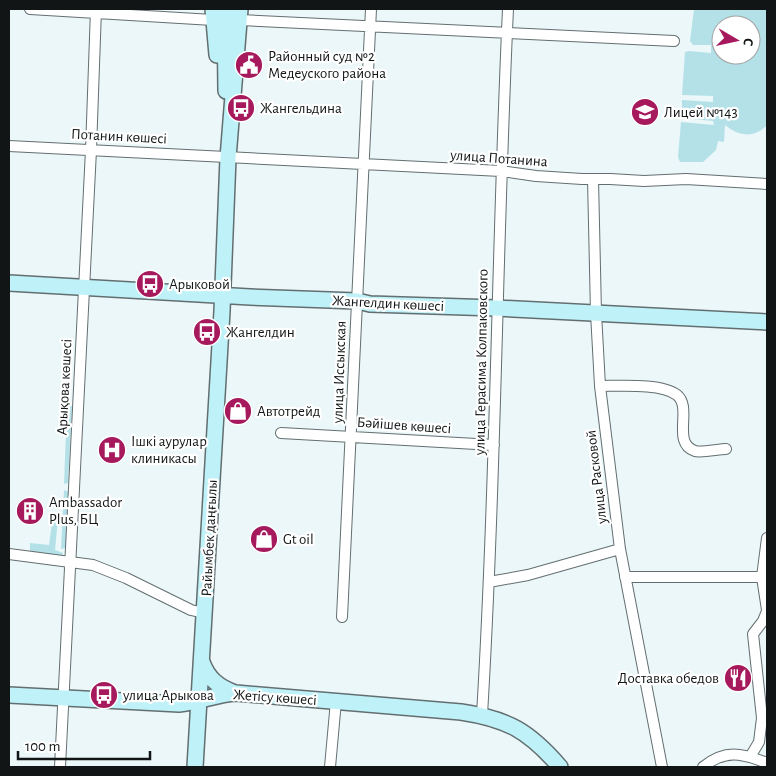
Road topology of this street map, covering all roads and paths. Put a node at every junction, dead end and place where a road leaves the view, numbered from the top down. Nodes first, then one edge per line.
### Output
1 (30, 9) edge
2 (225, 9) edge
3 (371, 9) edge
4 (508, 9) edge
5 (96, 11) edge
6 (213, 14) edge
7 (240, 14) edge
8 (370, 25) junction
9 (507, 32) junction
10 (674, 41) dead end
11 (226, 121) junction
12 (9, 146) edge
13 (91, 150) junction
14 (228, 158) junction
15 (362, 164) junction
16 (501, 171) junction
17 (593, 179) junction
18 (767, 184) edge
19 (9, 283) edge
20 (84, 287) junction
21 (222, 295) junction
22 (357, 301) junction
23 (496, 308) junction
24 (596, 313) junction
25 (767, 322) edge
26 (600, 386) junction
27 (281, 433) dead end
28 (352, 436) junction
29 (494, 446) junction
30 (726, 449) dead end
31 (767, 538) edge
32 (620, 549) junction
33 (9, 554) edge
34 (69, 562) junction
35 (626, 577) junction
36 (762, 578) junction
37 (489, 582) junction
38 (767, 610) edge
39 (204, 614) junction
40 (342, 617) dead end
41 (202, 661) junction
42 (236, 693) junction
43 (9, 695) edge
44 (65, 698) junction
45 (336, 701) junction
46 (199, 702) junction
47 (482, 715) junction
48 (764, 728) edge
49 (750, 757) junction
50 (767, 763) edge
51 (60, 767) edge
52 (195, 767) edge
53 (330, 767) edge
54 (560, 767) edge
55 (662, 767) edge
56 (702, 767) edge

1 - 5 street
2 - 11 main road, Райымбек даңғылы
3 - 8 street, улица Иссыкская
4 - 9 street, улица Герасима Колпаковского
5 - 6 street
5 - 13 street, Арықова көшесі
6 - 11 main road, Райымбек даңғылы
7 - 8 street
7 - 14 main road, Райымбек даңғылы
8 - 9 street
8 - 15 street, улица Иссыкская
9 - 10 street
9 - 16 street, улица Герасима Колпаковского
11 - 14 main road, Райымбек даңғылы
12 - 13 street, Потанин көшесі
13 - 14 street, Потанин көшесі
13 - 20 street, Арықова көшесі
14 - 15 street, улица Потанина
14 - 21 main road, Райымбек даңғылы
15 - 16 street, улица Потанина
15 - 22 street, улица Иссыкская
16 - 17 street, улица Потанина
16 - 23 street, улица Герасима Колпаковского
17 - 18 street, улица Потанина
17 - 24 street, улица Расковой
19 - 20 main road, Жангелдин көшесі
20 - 21 main road, Жангелдин көшесі
20 - 34 street, Арықова көшесі
21 - 22 main road, Жангелдин көшесі
21 - 39 main road, Райымбек даңғылы
22 - 23 main road, Жангелдин көшесі
22 - 28 street, улица Иссыкская
23 - 24 main road, Жангелдин көшесі
23 - 29 street, улица Герасима Колпаковского
24 - 25 main road, Жангелдин көшесі
24 - 26 street, улица Расковой
26 - 30 street
26 - 32 street, улица Расковой
27 - 28 street, Бәйішев көшесі
28 - 29 street, Бәйішев көшесі
28 - 40 street, улица Иссыкская
29 - 37 street, улица Герасима Колпаковского
31 - 36 street
32 - 35 street, улица Расковой
32 - 37 street
33 - 34 street
34 - 39 street
34 - 44 street, Арықова көшесі
35 - 36 street
35 - 55 street, улица Расковой
36 - 38 street
37 - 47 street, улица Герасима Колпаковского
38 - 48 street
39 - 41 main road, Райымбек даңғылы
41 - 42 main road
41 - 46 main road, Райымбек даңғылы
42 - 45 main road, Жетісу көшесі
42 - 46 main road, Жетісу көшесі
43 - 44 main road, Жетісу көшесі
44 - 46 main road, Жетісу көшесі
44 - 51 street, Арықова көшесі
45 - 47 main road, Жетісу көшесі
45 - 53 street
46 - 52 main road, Райымбек даңғылы
47 - 54 main road, Жетісу көшесі
48 - 49 street
49 - 50 street
49 - 56 street

